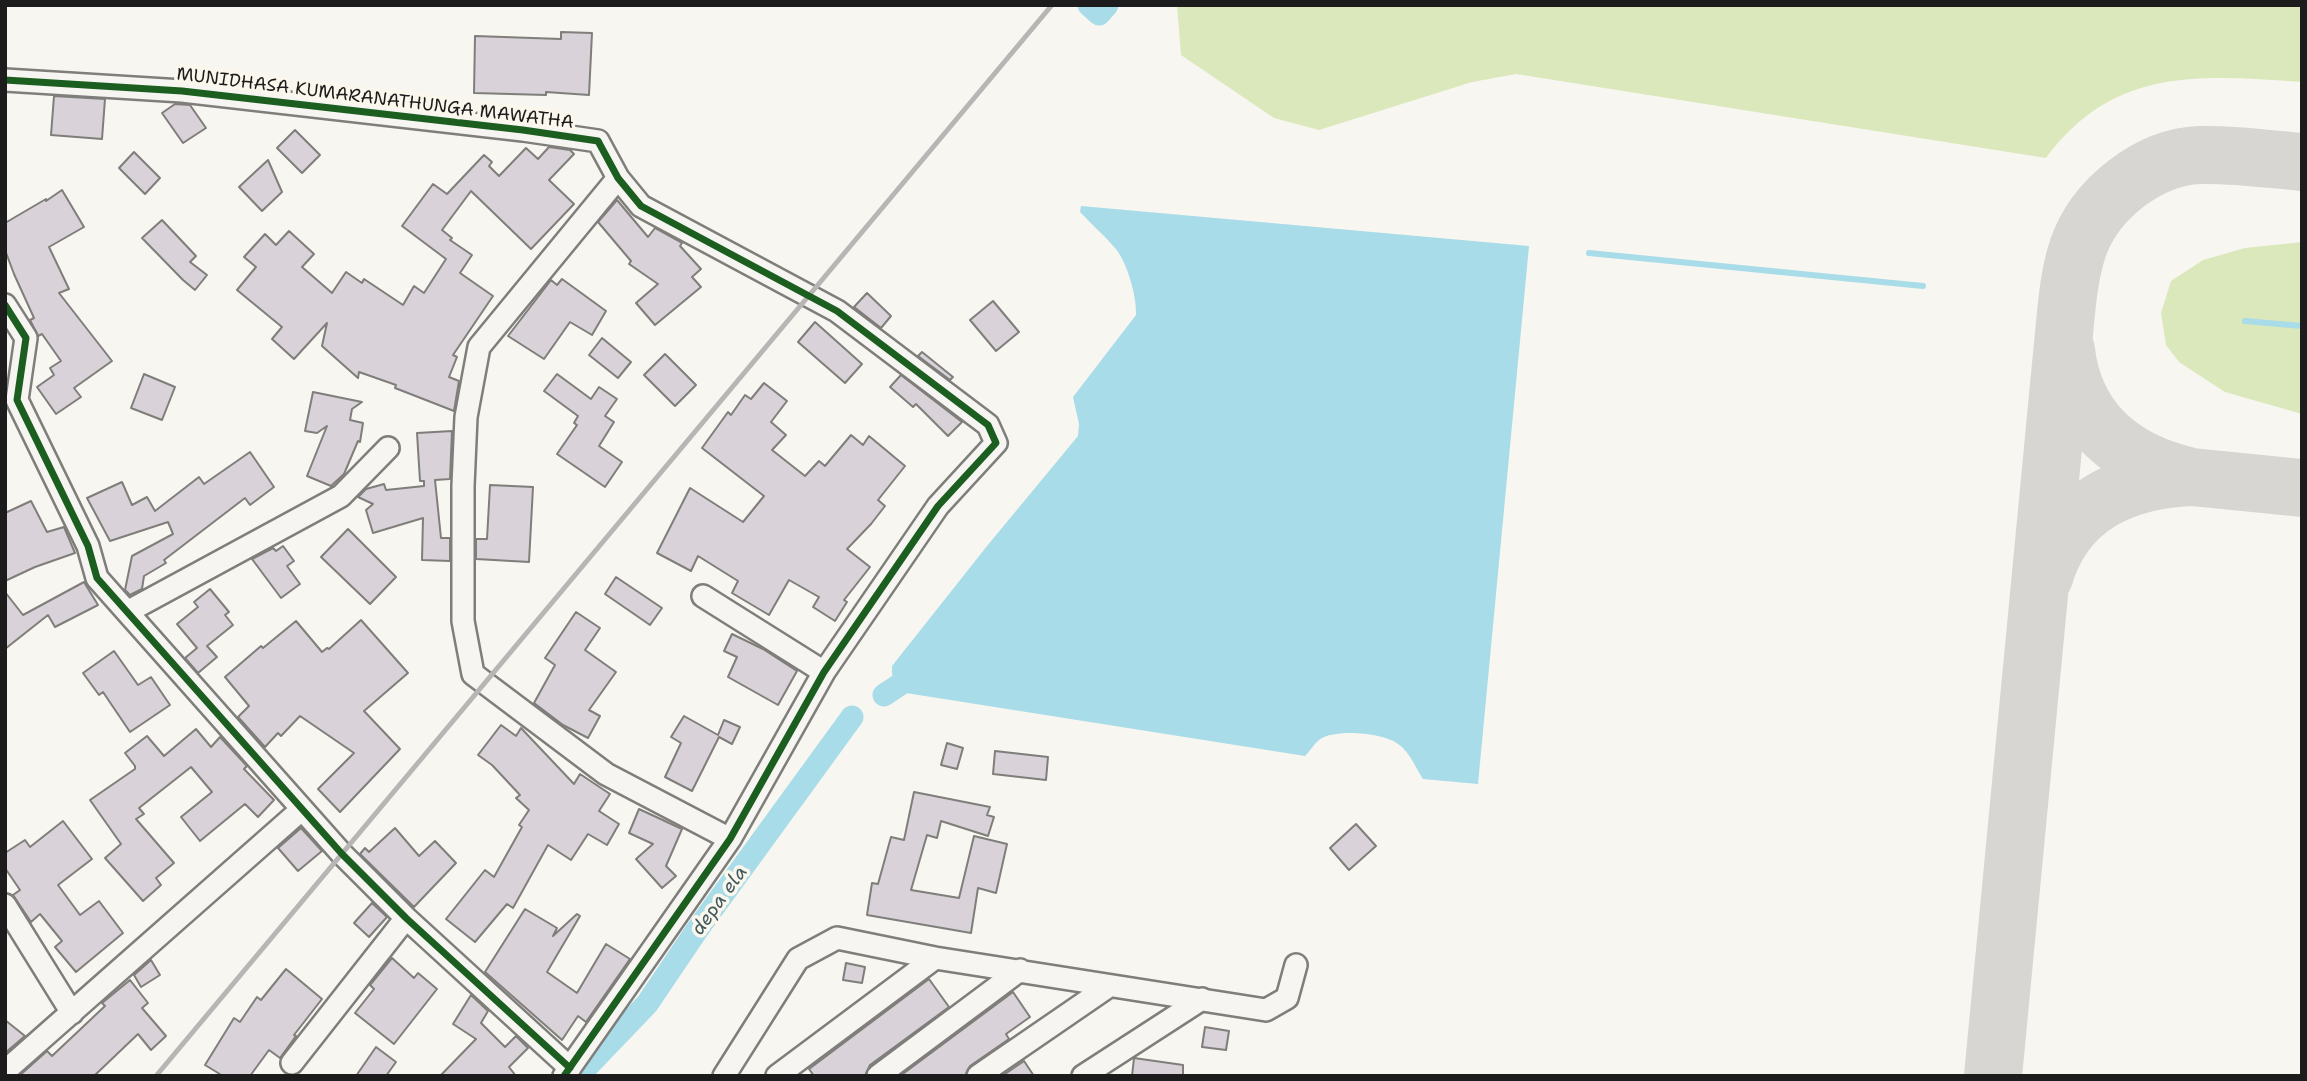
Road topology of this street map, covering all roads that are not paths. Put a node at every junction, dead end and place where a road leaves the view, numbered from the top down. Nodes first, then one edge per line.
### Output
1 (5, 80) edge
2 (618, 178) junction
3 (5, 305) edge
4 (388, 448) dead end
5 (704, 596) dead end
6 (127, 612) junction
7 (824, 671) junction
8 (302, 810) junction
9 (730, 839) junction
10 (5, 905) edge
11 (406, 918) junction
12 (935, 958) junction
13 (1296, 965) dead end
14 (1020, 970) junction
15 (1109, 986) junction
16 (1202, 999) junction
17 (72, 1013) junction
18 (292, 1063) dead end
19 (5, 1071) edge
20 (567, 1072) edge
21 (724, 1076) edge
22 (777, 1076) edge
23 (878, 1076) edge
24 (978, 1076) edge
25 (1083, 1076) edge

1 - 2 street, MUNIDHASA KUMARANATHUNGA MAWATHA
2 - 7 street, MUNIDHASA KUMARANATHUNGA MAWATHA
2 - 9 street
3 - 6 street
4 - 6 street
5 - 7 street
6 - 8 street
7 - 9 street, MUNIDHASA KUMARANATHUNGA MAWATHA
8 - 11 street
8 - 17 street
9 - 20 street, MUNIDHASA KUMARANATHUNGA MAWATHA
10 - 17 street
11 - 18 street
11 - 20 street
12 - 14 street
12 - 21 street
12 - 22 street
13 - 16 street
14 - 15 street
14 - 23 street
15 - 16 street
15 - 24 street
16 - 25 street
17 - 19 street

